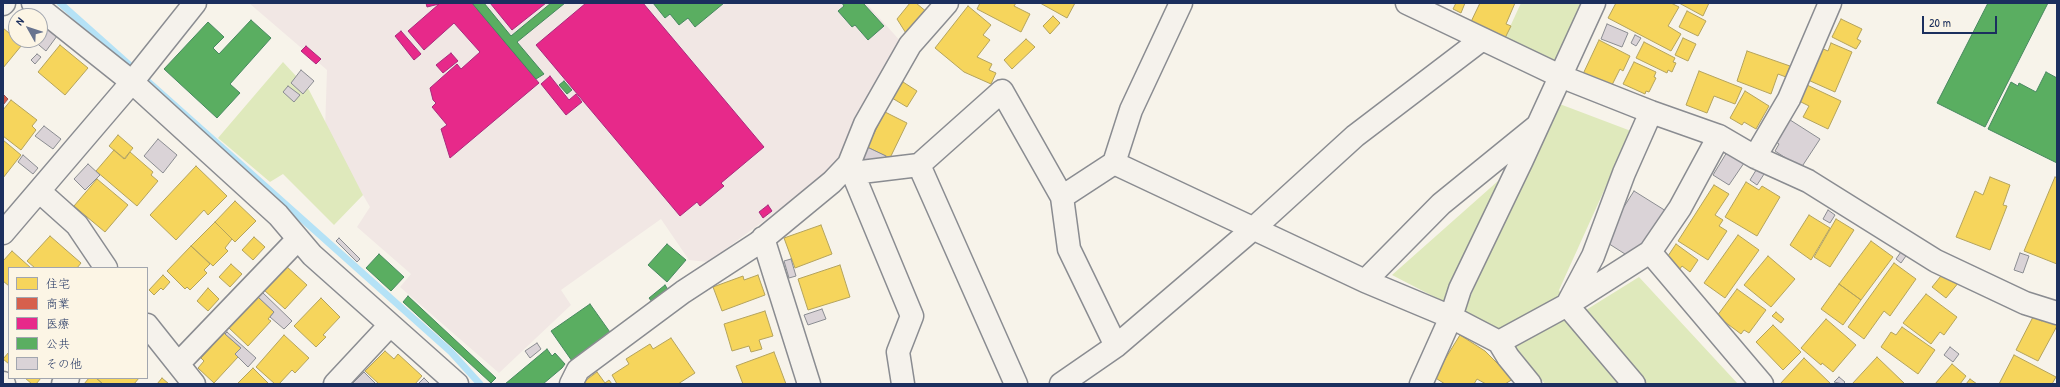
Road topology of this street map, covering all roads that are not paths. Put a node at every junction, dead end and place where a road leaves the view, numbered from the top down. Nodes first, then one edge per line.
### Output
1 (34, 3) edge
2 (195, 3) edge
3 (947, 3) edge
4 (1181, 3) edge
5 (1407, 3) edge
6 (1594, 3) edge
7 (1830, 3) edge
8 (1481, 40) junction
9 (1560, 76) junction
10 (132, 82) junction
11 (1651, 112) junction
12 (1537, 126) junction
13 (1719, 136) junction
14 (1755, 157) junction
15 (1114, 163) junction
16 (919, 165) junction
17 (851, 168) junction
18 (39, 191) junction
19 (1062, 197) junction
20 (1254, 228) junction
21 (3, 233) edge
22 (763, 238) junction
23 (298, 239) junction
24 (1650, 252) junction
25 (105, 267) edge
26 (1365, 281) junction
27 (1567, 305) junction
28 (2057, 312) edge
29 (1451, 318) junction
30 (390, 325) junction
31 (148, 326) edge
32 (1499, 342) junction
33 (1116, 346) junction
34 (178, 364) junction
35 (194, 384) edge
36 (335, 384) edge
37 (457, 384) edge
38 (571, 384) edge
39 (808, 384) edge
40 (903, 384) edge
41 (1016, 384) edge
42 (1061, 384) edge
43 (1422, 384) edge
44 (1530, 384) edge
45 (1634, 384) edge
46 (1762, 384) edge

1 - 10 street
2 - 10 street
3 - 17 street
4 - 15 street
5 - 8 street
6 - 9 street
7 - 14 street
8 - 9 street
8 - 20 street
9 - 11 street
9 - 12 street
10 - 18 street
10 - 23 street
11 - 13 street
11 - 27 street
12 - 26 street
12 - 29 street
13 - 14 street
13 - 24 street
14 - 28 street
15 - 19 street
15 - 20 street
16 - 17 street
16 - 19 street
16 - 41 street
17 - 22 street
17 - 40 street
18 - 21 street
18 - 25 street
19 - 33 street
20 - 26 street
20 - 33 street
22 - 38 street
22 - 39 street
23 - 30 street
23 - 34 street
24 - 27 street
24 - 46 street
26 - 29 street
27 - 32 street
27 - 45 street
29 - 32 street
29 - 43 street
30 - 36 street
30 - 37 street
31 - 34 street
32 - 44 street
33 - 42 street
34 - 35 street

